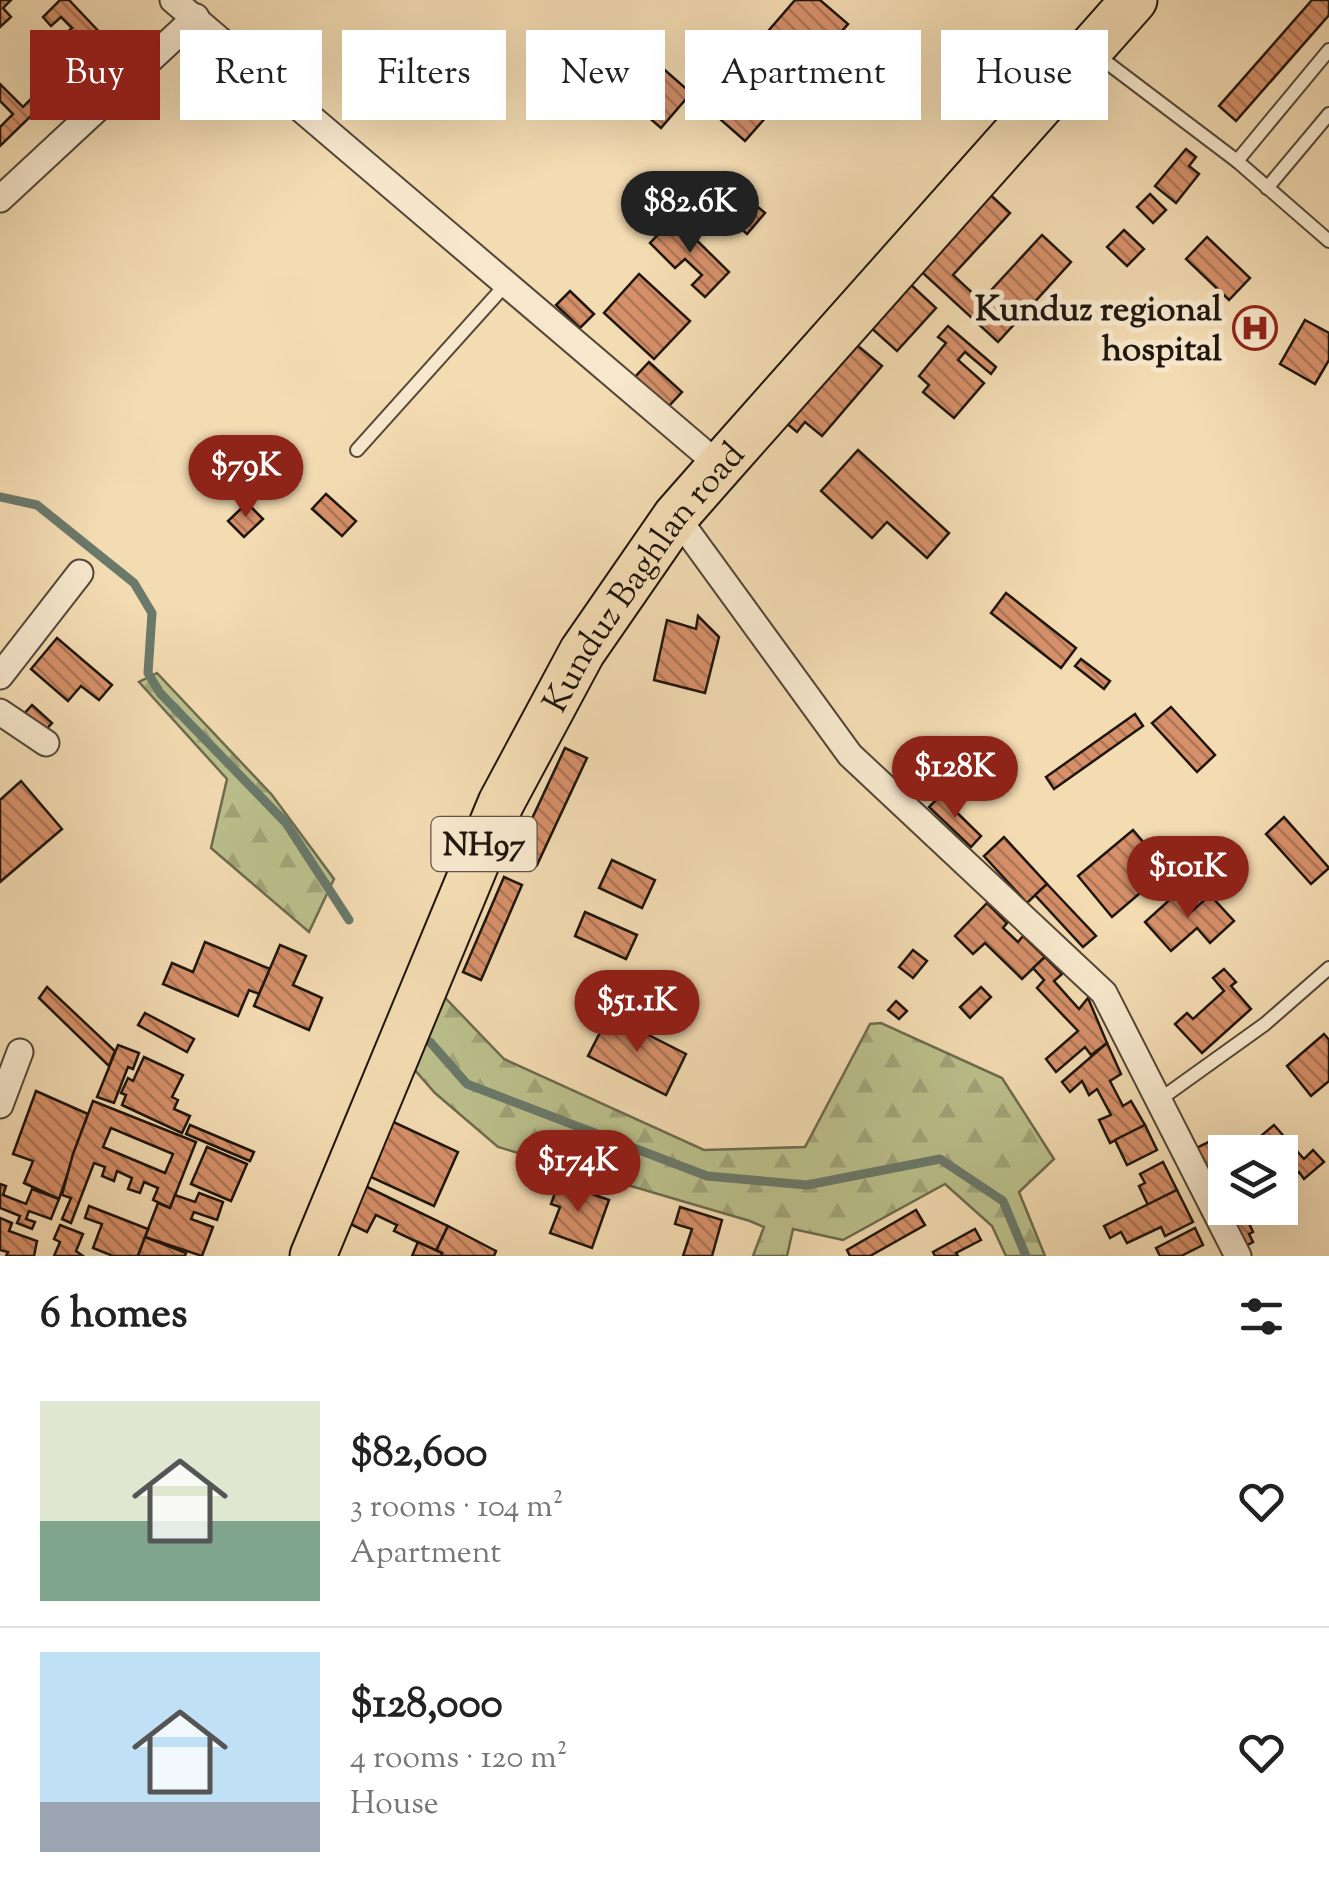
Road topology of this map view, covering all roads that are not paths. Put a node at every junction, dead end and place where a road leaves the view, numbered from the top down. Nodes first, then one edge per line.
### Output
1 (174, 0) edge
2 (1134, 0) edge
3 (196, 18) junction
4 (1108, 30) edge
5 (1329, 50) edge
6 (1108, 63) edge
7 (1329, 114) edge
8 (1029, 120) edge
9 (1236, 161) junction
10 (1267, 188) junction
11 (0, 199) edge
12 (1329, 241) edge
13 (507, 283) junction
14 (357, 450) dead end
15 (720, 466) junction
16 (676, 516) junction
17 (80, 573) dead end
18 (0, 676) edge
19 (0, 712) edge
20 (46, 744) dead end
21 (1329, 968) edge
22 (20, 1052) dead end
23 (1159, 1100) junction
24 (0, 1105) edge
25 (313, 1256) edge
26 (1238, 1256) edge

1 - 3 street
2 - 4 highway, Kunduz Baghlan road
3 - 11 street
3 - 13 street
5 - 9 lane
6 - 9 lane
7 - 10 lane
8 - 15 highway, Kunduz Baghlan road
9 - 10 lane
10 - 12 lane
13 - 14 lane
13 - 15 street
15 - 16 highway, Kunduz Baghlan road / NH97
16 - 23 street
16 - 25 highway, Kunduz Baghlan road / NH97
17 - 18 street
19 - 20 street
21 - 23 lane
22 - 24 street
23 - 26 street

